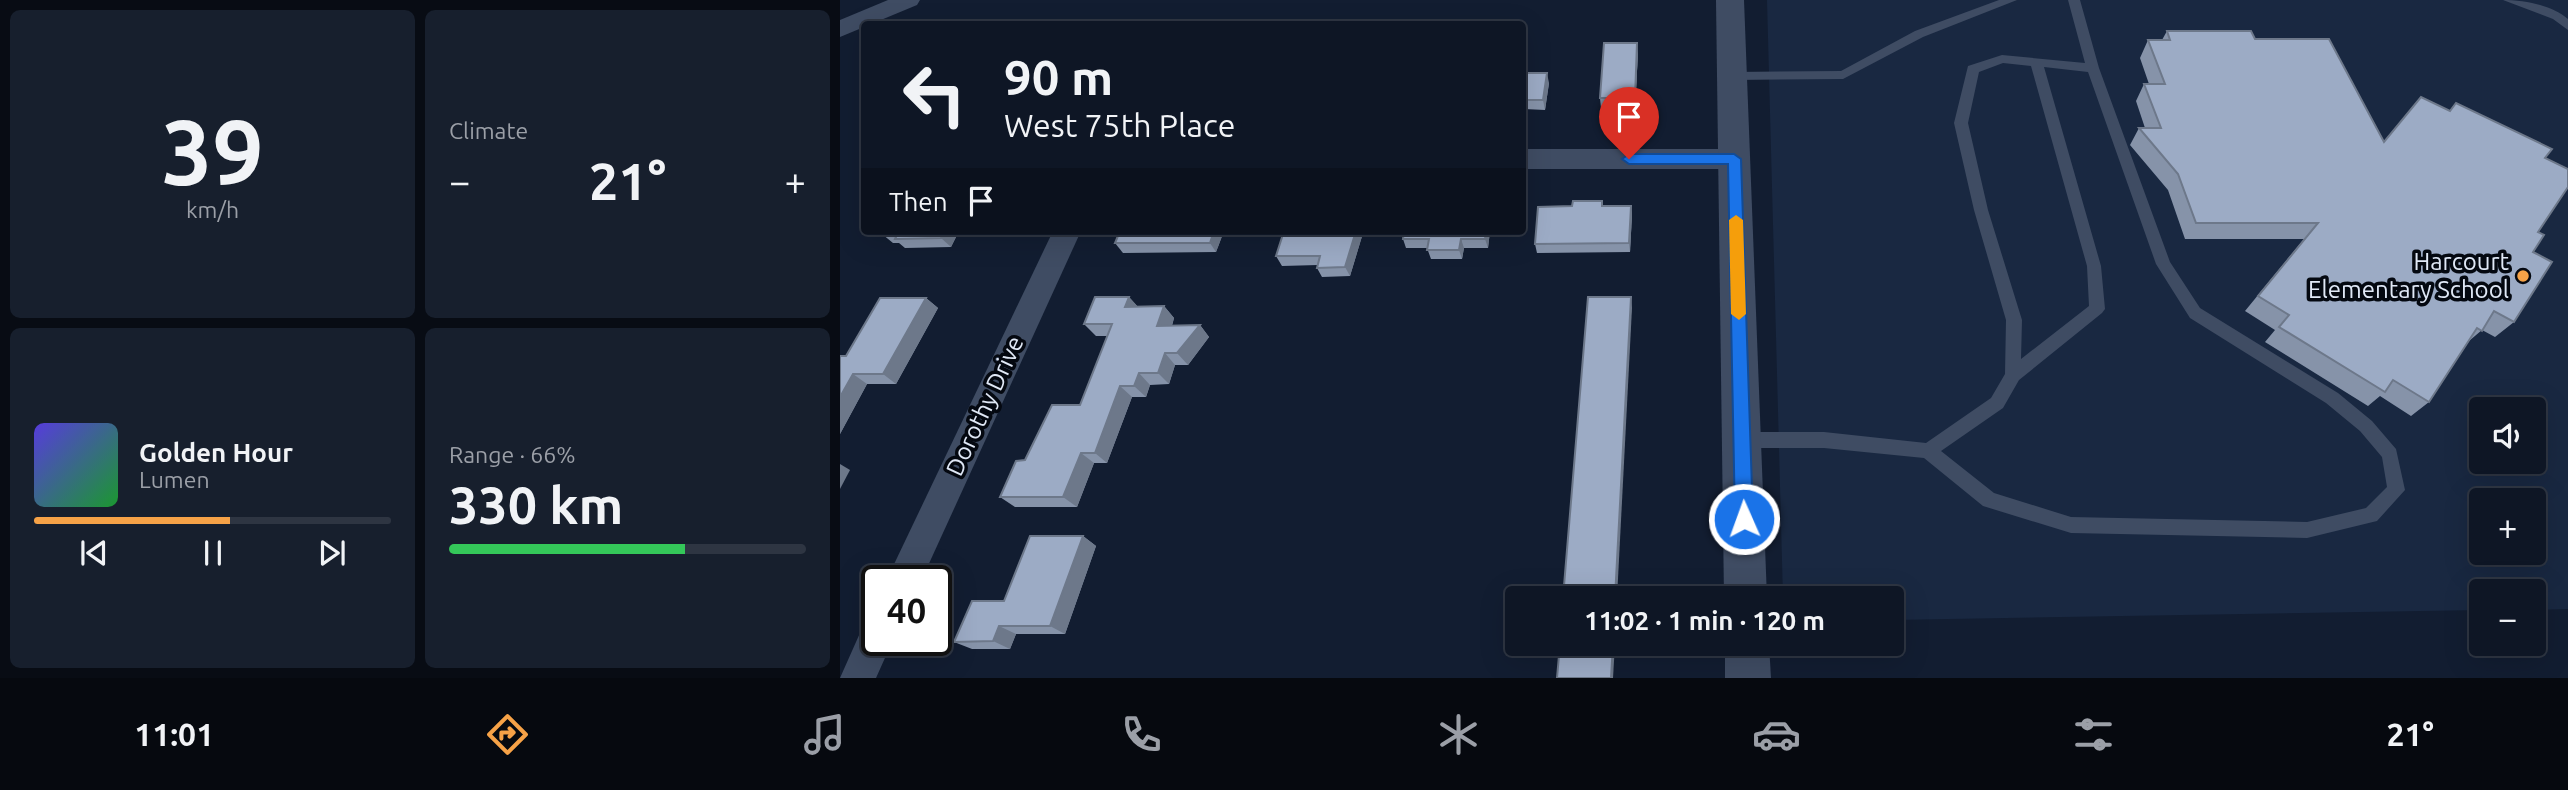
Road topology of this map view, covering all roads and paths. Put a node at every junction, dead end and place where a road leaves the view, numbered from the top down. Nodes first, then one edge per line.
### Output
1 (909, 0) edge
2 (1730, 0) edge
3 (2011, 0) edge
4 (2074, 0) edge
5 (2509, 0) edge
6 (877, 6) edge
7 (2568, 26) edge
8 (840, 29) edge
9 (2036, 62) junction
10 (2092, 68) junction
11 (1732, 76) junction
12 (1526, 159) edge
13 (1734, 159) junction
14 (1065, 235) edge
15 (2013, 375) junction
16 (1742, 440) junction
17 (1928, 451) junction
18 (910, 565) edge
19 (1746, 586) edge
20 (868, 656) edge
21 (1747, 656) edge
22 (857, 678) edge
23 (1748, 678) edge

1 - 6 street
2 - 11 street
3 - 11 lane
4 - 10 lane
5 - 7 lane
6 - 8 street
9 - 10 lane
9 - 15 lane
9 - 15 lane
10 - 17 lane
11 - 13 street
12 - 13 street
13 - 16 street
14 - 18 street, Dorothy Drive
15 - 17 lane
16 - 17 lane
16 - 19 street
20 - 22 street
21 - 23 street

